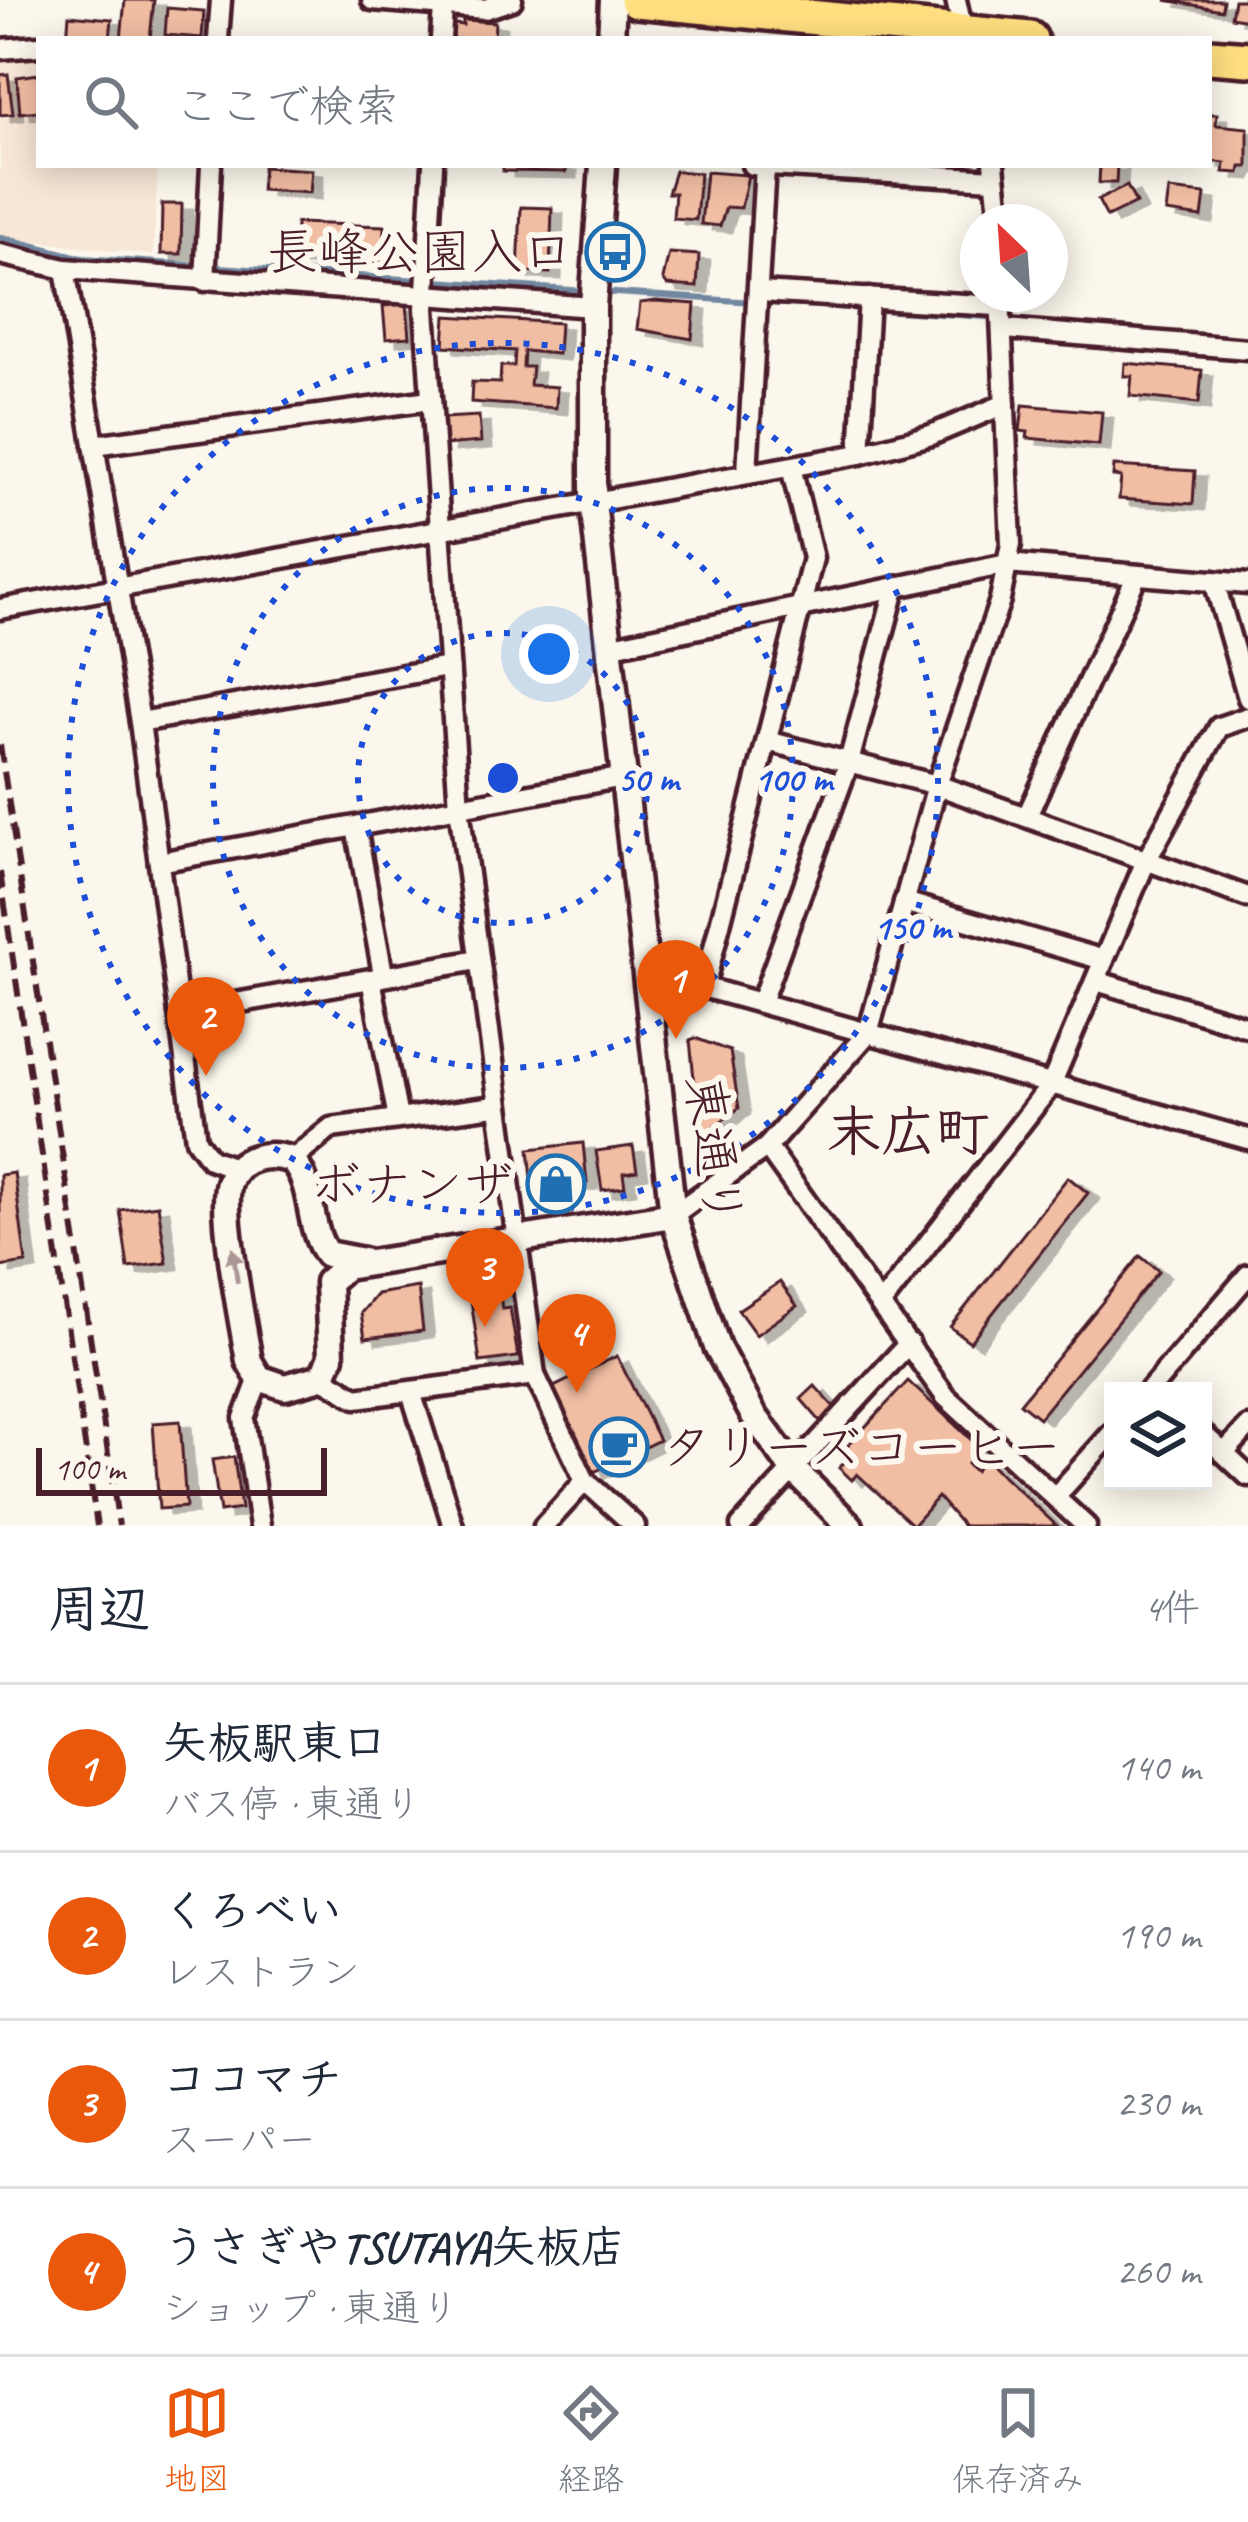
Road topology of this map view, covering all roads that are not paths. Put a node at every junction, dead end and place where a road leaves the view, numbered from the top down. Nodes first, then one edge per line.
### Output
1 (220, 0) edge
2 (372, 0) edge
3 (512, 0) edge
4 (613, 0) edge
5 (637, 0) edge
6 (443, 6) junction
7 (962, 24) edge
8 (218, 36) edge
9 (441, 36) edge
10 (611, 36) edge
11 (1016, 36) edge
12 (36, 46) edge
13 (0, 49) edge
14 (1212, 56) edge
15 (1248, 59) edge
16 (211, 168) edge
17 (433, 168) edge
18 (603, 168) edge
19 (765, 168) edge
20 (841, 168) edge
21 (994, 172) edge
22 (998, 204) edge
23 (0, 254) edge
24 (64, 269) junction
25 (205, 281) junction
26 (760, 292) junction
27 (425, 296) junction
28 (868, 298) junction
29 (960, 299) edge
30 (593, 307) junction
31 (1001, 312) edge
32 (1005, 329) junction
33 (1248, 349) edge
34 (430, 400) junction
35 (1005, 404) junction
36 (94, 446) junction
37 (860, 454) junction
38 (791, 467) junction
39 (747, 472) junction
40 (593, 502) junction
41 (440, 529) junction
42 (1007, 564) junction
43 (1137, 575) junction
44 (1214, 581) junction
45 (1248, 584) edge
46 (119, 589) junction
47 (895, 589) junction
48 (802, 607) junction
49 (0, 609) edge
50 (608, 647) junction
51 (448, 667) junction
52 (1248, 698) edge
53 (1248, 716) edge
54 (140, 722) junction
55 (771, 742) junction
56 (850, 762) junction
57 (624, 777) junction
58 (937, 785) junction
59 (459, 807) junction
60 (1027, 816) junction
61 (356, 827) junction
62 (159, 862) junction
63 (1145, 863) junction
64 (1248, 897) edge
65 (904, 902) junction
66 (478, 959) junction
67 (1104, 960) junction
68 (645, 971) junction
69 (377, 977) junction
70 (1096, 982) junction
71 (704, 987) junction
72 (761, 1002) junction
73 (179, 1013) junction
74 (1248, 1027) edge
75 (868, 1033) junction
76 (1051, 1085) junction
77 (495, 1106) junction
78 (398, 1118) junction
79 (1248, 1139) edge
80 (767, 1147) junction
81 (292, 1160) junction
82 (237, 1169) junction
83 (673, 1215) junction
84 (515, 1238) junction
85 (363, 1261) junction
86 (1248, 1275) edge
87 (882, 1303) junction
88 (909, 1343) junction
89 (535, 1375) junction
90 (322, 1376) junction
91 (259, 1378) junction
92 (1159, 1382) edge
93 (411, 1392) junction
94 (1248, 1427) edge
95 (1104, 1442) edge
96 (1212, 1443) edge
97 (1224, 1453) junction
98 (793, 1469) junction
99 (1248, 1475) edge
100 (585, 1481) junction
101 (1055, 1497) junction
102 (253, 1525) edge
103 (453, 1526) edge
104 (544, 1526) edge
105 (635, 1526) edge
106 (741, 1526) edge
107 (850, 1526) edge
108 (1087, 1526) edge

1 - 8 street
2 - 6 street
3 - 6 street
4 - 10 street
5 - 7 highway
6 - 9 street
7 - 11 highway
12 - 13 street
14 - 15 highway
16 - 25 street
17 - 27 street
18 - 30 street, 東通り
19 - 26 street
20 - 21 street
21 - 22 street
23 - 24 street
24 - 25 street
24 - 36 street
25 - 27 street
26 - 28 street
26 - 39 street
27 - 30 street
27 - 34 street
28 - 29 street
28 - 37 street
30 - 40 street, 東通り
31 - 32 street
32 - 33 street
32 - 35 street
34 - 36 street
34 - 41 street
35 - 37 street
35 - 42 street
36 - 46 street
37 - 38 street
38 - 39 street
38 - 48 street
39 - 40 street
40 - 41 street
40 - 50 street, 東通り
41 - 46 street
41 - 51 street
42 - 43 street
42 - 47 street
42 - 58 street
43 - 44 street
43 - 60 street
44 - 45 street
44 - 52 street
46 - 49 street
46 - 54 street
47 - 48 street
47 - 56 street
48 - 50 street
48 - 55 street
50 - 57 street, 東通り
51 - 54 street
51 - 59 street
53 - 63 street
54 - 62 street
55 - 56 street
55 - 71 street
56 - 58 street
56 - 72 street
57 - 59 street
57 - 68 street, 東通り
58 - 60 street
58 - 65 street
59 - 61 street
59 - 66 street
60 - 63 street
61 - 62 street
61 - 69 street
62 - 73 street
63 - 64 street
63 - 67 street
65 - 67 street
65 - 75 street
66 - 69 street
66 - 77 street
67 - 70 street
68 - 71 street
68 - 83 street, 東通り
69 - 73 street
69 - 78 street
70 - 74 street
70 - 76 street
71 - 72 street
72 - 75 street
73 - 82 street
75 - 76 street
75 - 80 street
76 - 79 street
76 - 87 street
77 - 78 street
77 - 84 street
78 - 81 street
80 - 83 street
80 - 87 street
81 - 82 street
81 - 85 street
91 -> 82 street
83 - 84 street
83 - 98 street, 東通り
84 - 85 street
84 - 89 street
85 - 90 street
86 - 92 street
87 - 88 street
88 - 98 street
88 - 101 street
89 - 93 street
89 - 100 street
90 - 91 street
90 - 93 street
91 - 102 street
93 - 103 street
94 - 97 street
95 - 101 street
96 - 97 street
97 - 99 street
98 - 106 street
98 - 107 street, 東通り
100 - 104 street
100 - 105 street
101 - 108 street

